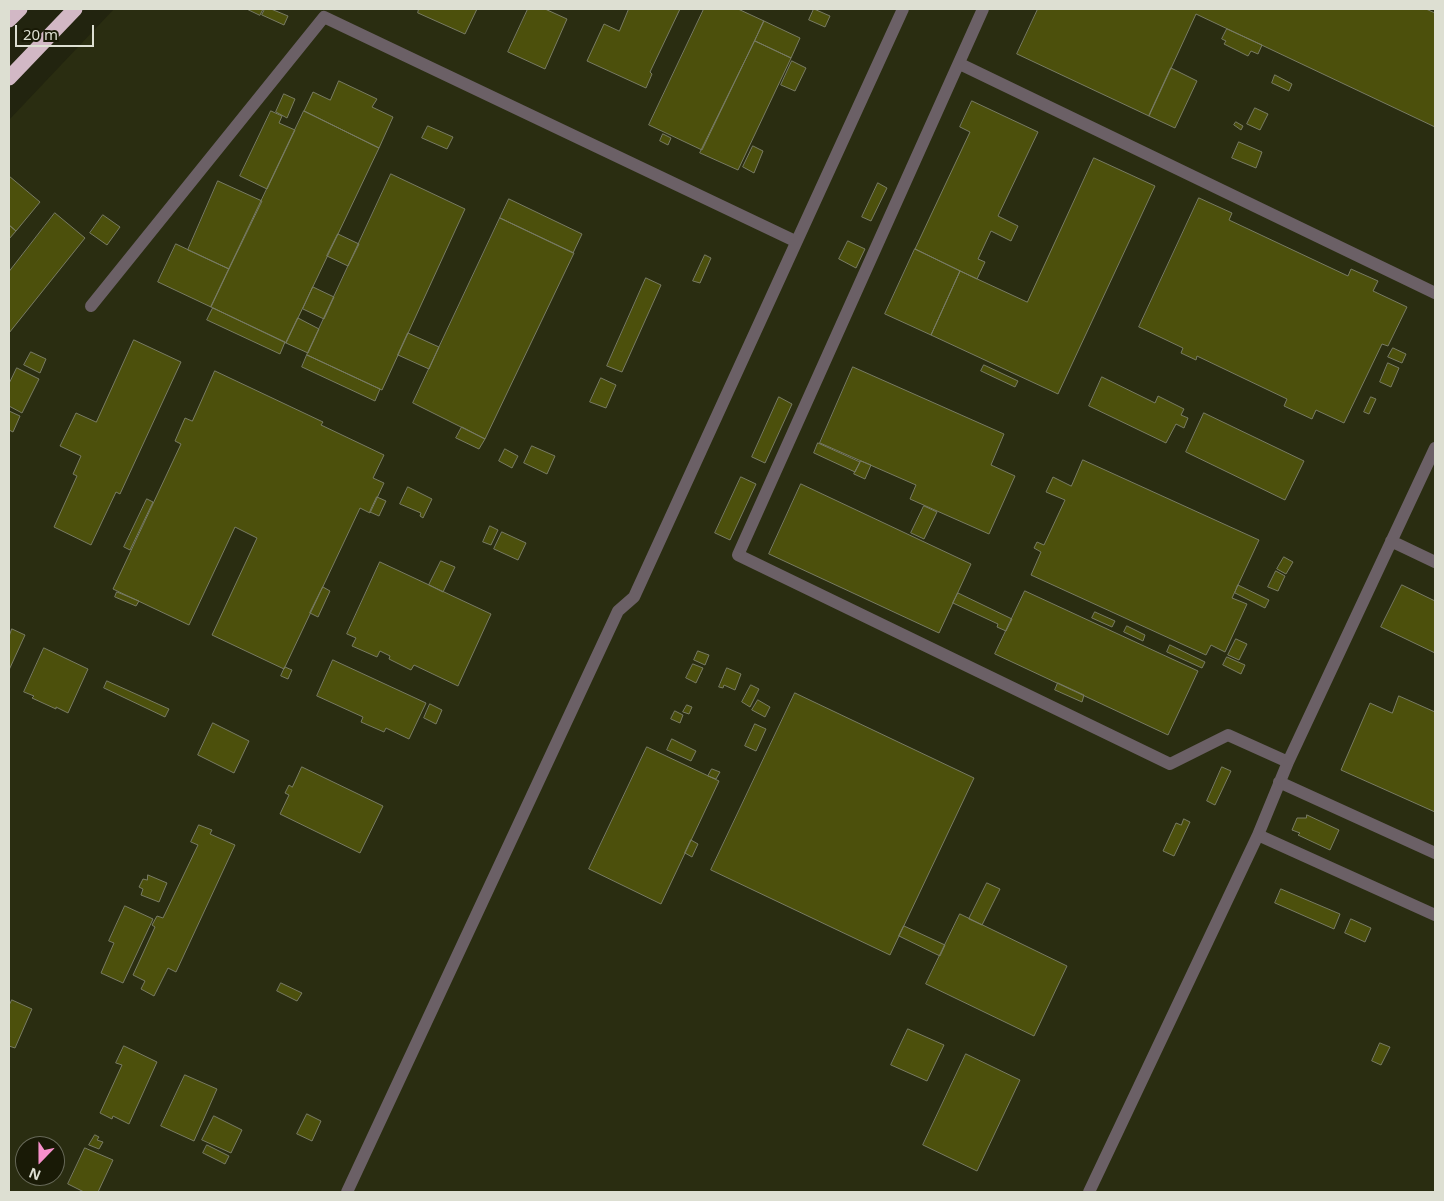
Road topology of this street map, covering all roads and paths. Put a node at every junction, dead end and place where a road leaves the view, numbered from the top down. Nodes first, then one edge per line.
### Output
1 (20, 9) edge
2 (75, 9) edge
3 (903, 9) edge
4 (984, 9) edge
5 (9, 20) edge
6 (960, 64) junction
7 (9, 78) edge
8 (795, 241) junction
9 (1435, 293) edge
10 (91, 306) dead end
11 (1435, 448) edge
12 (1391, 541) junction
13 (1435, 562) edge
14 (1288, 762) junction
15 (1279, 782) junction
16 (1258, 835) junction
17 (1435, 853) edge
18 (1435, 915) edge
19 (347, 1192) edge
20 (1090, 1192) edge

1 - 5 highway
2 - 7 highway
3 - 8 lane
4 - 6 lane
6 - 9 lane
6 - 14 lane
8 - 10 lane
8 - 19 lane
11 - 12 lane
12 - 13 lane
12 - 14 lane
14 - 15 lane
15 - 16 lane
15 - 17 lane
16 - 18 lane
16 - 20 lane

